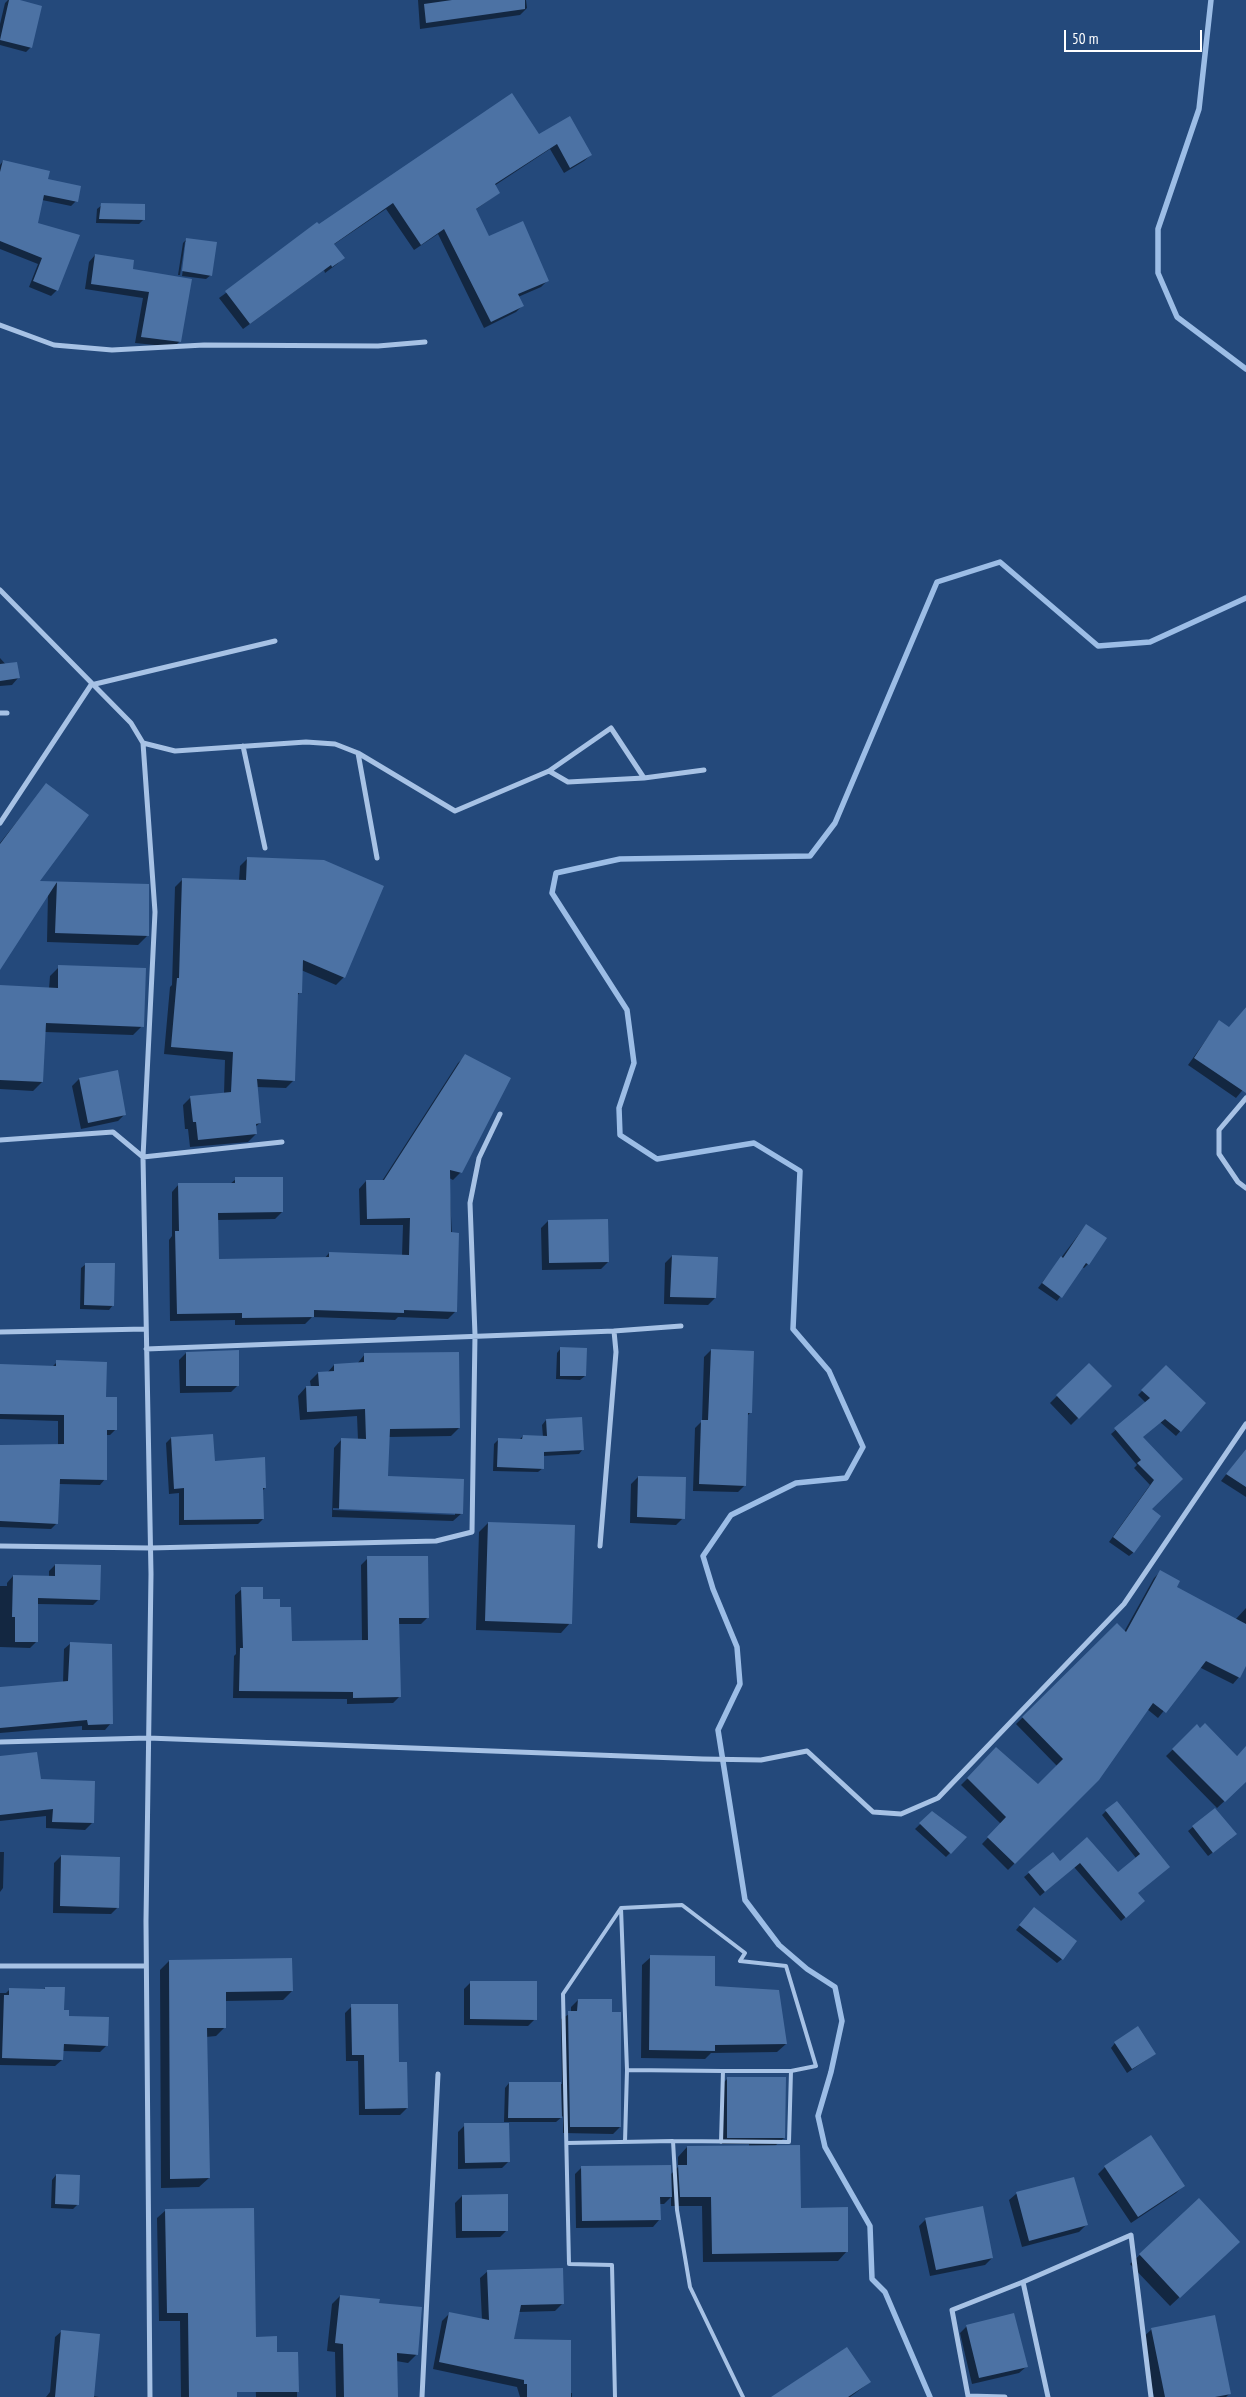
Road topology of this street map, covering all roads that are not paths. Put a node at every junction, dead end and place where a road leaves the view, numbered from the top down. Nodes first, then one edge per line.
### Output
1 (0, 325) edge
2 (425, 342) dead end
3 (0, 590) edge
4 (275, 641) dead end
5 (91, 685) junction
6 (0, 713) edge
7 (7, 713) dead end
8 (143, 743) junction
9 (243, 746) junction
10 (358, 753) junction
11 (704, 770) dead end
12 (550, 771) junction
13 (644, 778) junction
14 (0, 823) edge
15 (265, 848) dead end
16 (377, 858) dead end
17 (1246, 1098) edge
18 (500, 1114) dead end
19 (0, 1140) edge
20 (282, 1142) dead end
21 (143, 1157) junction
22 (1246, 1188) edge
23 (681, 1326) dead end
24 (146, 1329) junction
25 (614, 1331) junction
26 (0, 1332) edge
27 (475, 1335) junction
28 (146, 1349) junction
29 (1246, 1424) edge
30 (0, 1546) edge
31 (600, 1546) dead end
32 (150, 1548) junction
33 (148, 1738) junction
34 (0, 1742) edge
35 (621, 1908) junction
36 (0, 1966) edge
37 (146, 1966) junction
38 (627, 2070) junction
39 (724, 2071) junction
40 (791, 2071) junction
41 (438, 2074) dead end
42 (673, 2141) junction
43 (625, 2142) junction
44 (721, 2142) junction
45 (567, 2143) junction
46 (1023, 2282) junction
47 (150, 2397) edge
48 (422, 2397) edge
49 (616, 2397) edge
50 (743, 2397) edge
51 (1005, 2397) edge
52 (1048, 2397) edge
53 (1151, 2397) edge

1 - 2 street
3 - 5 street
4 - 5 street
5 - 8 street
5 - 14 street
6 - 7 street
8 - 9 street
8 - 21 street
9 - 10 street
9 - 15 street
10 - 12 street
10 - 16 street
11 - 13 street
12 - 13 street
12 - 13 street
17 - 22 street
18 - 27 street
19 - 21 street
20 - 21 street
21 - 24 street
23 - 25 street
24 - 26 street
24 - 28 street
25 - 27 street
25 - 31 street
27 - 28 street
27 - 32 street
28 - 32 street
29 - 33 street
30 - 32 street
32 - 33 street
33 - 34 street
33 - 37 street
35 - 38 lane
35 - 40 lane
35 - 45 lane
36 - 37 street
37 - 47 street
38 - 39 lane
38 - 43 lane
39 - 40 lane
39 - 44 lane
40 - 44 lane
41 - 48 street
42 - 43 lane
42 - 44 lane
42 - 50 lane
43 - 45 lane
45 - 49 lane
46 - 51 street
46 - 52 street
46 - 53 street

